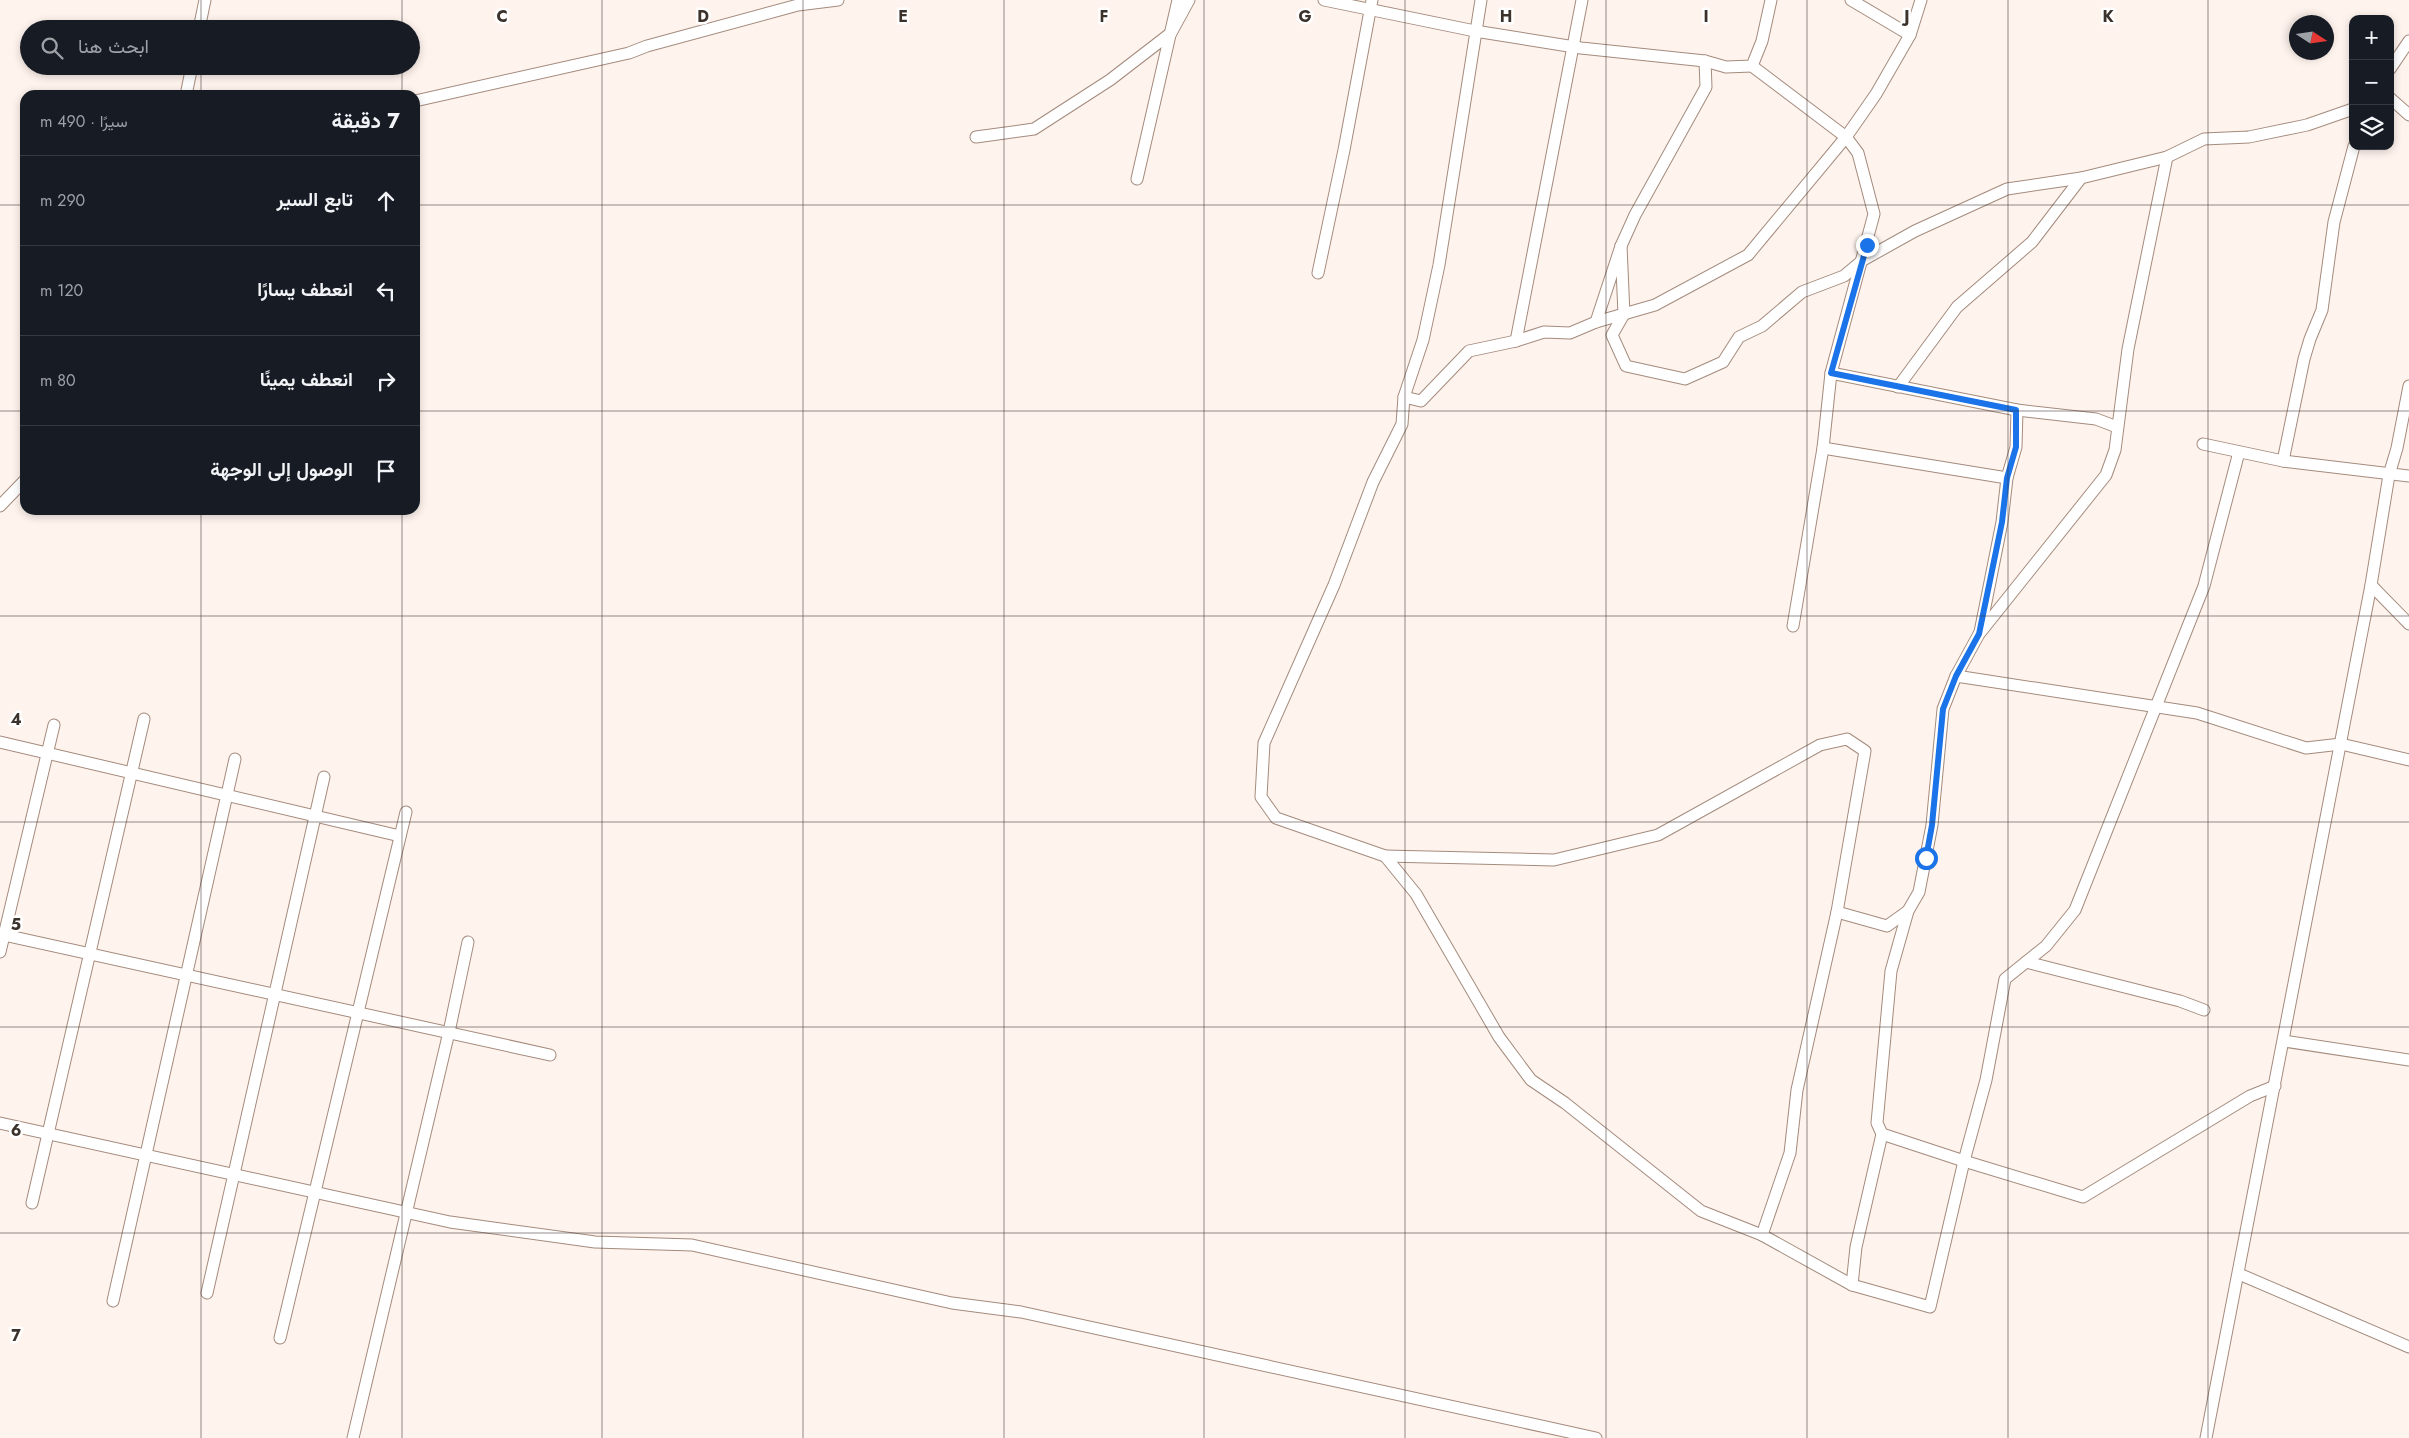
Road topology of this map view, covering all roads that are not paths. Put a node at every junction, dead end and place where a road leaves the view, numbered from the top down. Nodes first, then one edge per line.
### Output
1 (205, 0) edge
2 (838, 0) edge
3 (1178, 0) edge
4 (1189, 0) edge
5 (1324, 0) edge
6 (1481, 0) edge
7 (1582, 0) edge
8 (1771, 0) edge
9 (1851, 0) edge
10 (1921, 0) edge
11 (783, 5) edge
12 (1371, 5) edge
13 (201, 20) edge
14 (1475, 31) junction
15 (1171, 33) junction
16 (1910, 35) junction
17 (2409, 41) edge
18 (1573, 47) junction
19 (1705, 61) junction
20 (2394, 63) edge
21 (1752, 66) junction
22 (190, 75) edge
23 (187, 90) edge
24 (420, 100) edge
25 (2394, 102) edge
26 (2349, 110) edge
27 (2409, 115) edge
28 (976, 137) dead end
29 (1846, 137) junction
30 (2353, 150) edge
31 (2167, 157) junction
32 (2081, 178) junction
33 (1137, 179) dead end
34 (1621, 246) junction
35 (1863, 260) junction
36 (1318, 273) dead end
37 (1624, 314) junction
38 (1596, 322) junction
39 (1516, 342) junction
40 (1831, 373) junction
41 (2409, 386) edge
42 (1898, 387) junction
43 (1404, 398) junction
44 (2016, 410) junction
45 (2117, 427) junction
46 (2203, 444) dead end
47 (1823, 448) junction
48 (2239, 452) junction
49 (2283, 461) junction
50 (2388, 475) junction
51 (2409, 476) edge
52 (2007, 478) junction
53 (20, 485) edge
54 (0, 506) edge
55 (2371, 585) junction
56 (2409, 624) edge
57 (1793, 626) dead end
58 (1979, 634) junction
59 (1956, 676) junction
60 (2155, 706) junction
61 (144, 719) dead end
62 (54, 725) dead end
63 (0, 742) edge
64 (2341, 744) junction
65 (48, 753) junction
66 (235, 759) dead end
67 (2409, 760) edge
68 (132, 772) junction
69 (324, 777) dead end
70 (227, 794) junction
71 (406, 812) dead end
72 (316, 816) junction
73 (400, 836) junction
74 (1386, 856) junction
75 (1908, 911) junction
76 (1837, 912) junction
77 (2, 934) edge
78 (468, 942) dead end
79 (0, 952) edge
80 (90, 954) junction
81 (2026, 962) junction
82 (186, 975) junction
83 (275, 994) junction
84 (2204, 1010) dead end
85 (359, 1012) junction
86 (449, 1032) junction
87 (2284, 1041) junction
88 (550, 1055) dead end
89 (2409, 1060) edge
90 (2275, 1086) junction
91 (0, 1123) edge
92 (49, 1134) junction
93 (1882, 1134) junction
94 (146, 1155) junction
95 (1964, 1161) junction
96 (234, 1174) junction
97 (314, 1192) junction
98 (32, 1202) dead end
99 (407, 1212) junction
100 (1762, 1235) junction
101 (2239, 1274) junction
102 (1852, 1285) junction
103 (208, 1293) dead end
104 (113, 1301) dead end
105 (280, 1338) dead end
106 (2409, 1347) edge
107 (352, 1438) edge
108 (1596, 1438) edge
109 (2206, 1438) edge

1 - 13 street
2 - 11 street
3 - 15 street
4 - 15 street
5 - 12 street
6 - 14 street
7 - 18 street
8 - 21 street
9 - 16 street
10 - 16 street
11 - 24 street
12 - 14 street
12 - 36 street
14 - 18 street
14 - 43 street
15 - 28 street
15 - 33 street
16 - 29 street
17 - 20 street
18 - 19 street
18 - 39 street
19 - 21 street
19 - 34 street
21 - 29 street
22 - 23 street
25 - 27 street
26 - 31 street
29 - 35 street
29 - 37 street
30 - 49 street
31 - 32 street
31 - 45 street
32 - 35 street
32 - 42 street
34 - 37 street
34 - 38 street
35 - 37 street
35 - 40 street
37 - 38 street
38 - 39 street
39 - 43 street
40 - 42 street
40 - 47 street
41 - 50 street
42 - 44 street
43 - 74 street
44 - 45 street
44 - 52 street
45 - 58 street
46 - 48 street
47 - 52 street
47 - 57 street
48 - 49 street
48 - 60 street
49 - 50 street
50 - 51 street
50 - 55 street
52 - 58 street
53 - 54 street
55 - 56 street
55 - 64 street
58 - 59 street
59 - 60 street
59 - 75 street
60 - 64 street
60 - 81 street
61 - 68 street
62 - 65 street
63 - 65 street
64 - 67 street
64 - 87 street
65 - 68 street
65 - 77 street
66 - 70 street
68 - 70 street
68 - 80 street
69 - 72 street
70 - 72 street
70 - 82 street
71 - 73 street
72 - 73 street
72 - 83 street
73 - 85 street
74 - 76 street
74 - 100 street
75 - 76 street
75 - 93 street
76 - 100 street
77 - 79 street
77 - 80 street
78 - 86 street
80 - 82 street
80 - 92 street
81 - 84 street
81 - 95 street
82 - 83 street
82 - 94 street
83 - 85 street
83 - 96 street
85 - 86 street
85 - 97 street
86 - 88 street
86 - 99 street
87 - 89 street
87 - 90 street
90 - 95 street
90 - 101 street
91 - 92 street
92 - 94 street
92 - 98 street
93 - 95 street
93 - 102 street
94 - 96 street
94 - 104 street
95 - 102 street
96 - 97 street
96 - 103 street
97 - 99 street
97 - 105 street
99 - 107 street
99 - 108 street
100 - 102 street
101 - 106 street
101 - 109 street

